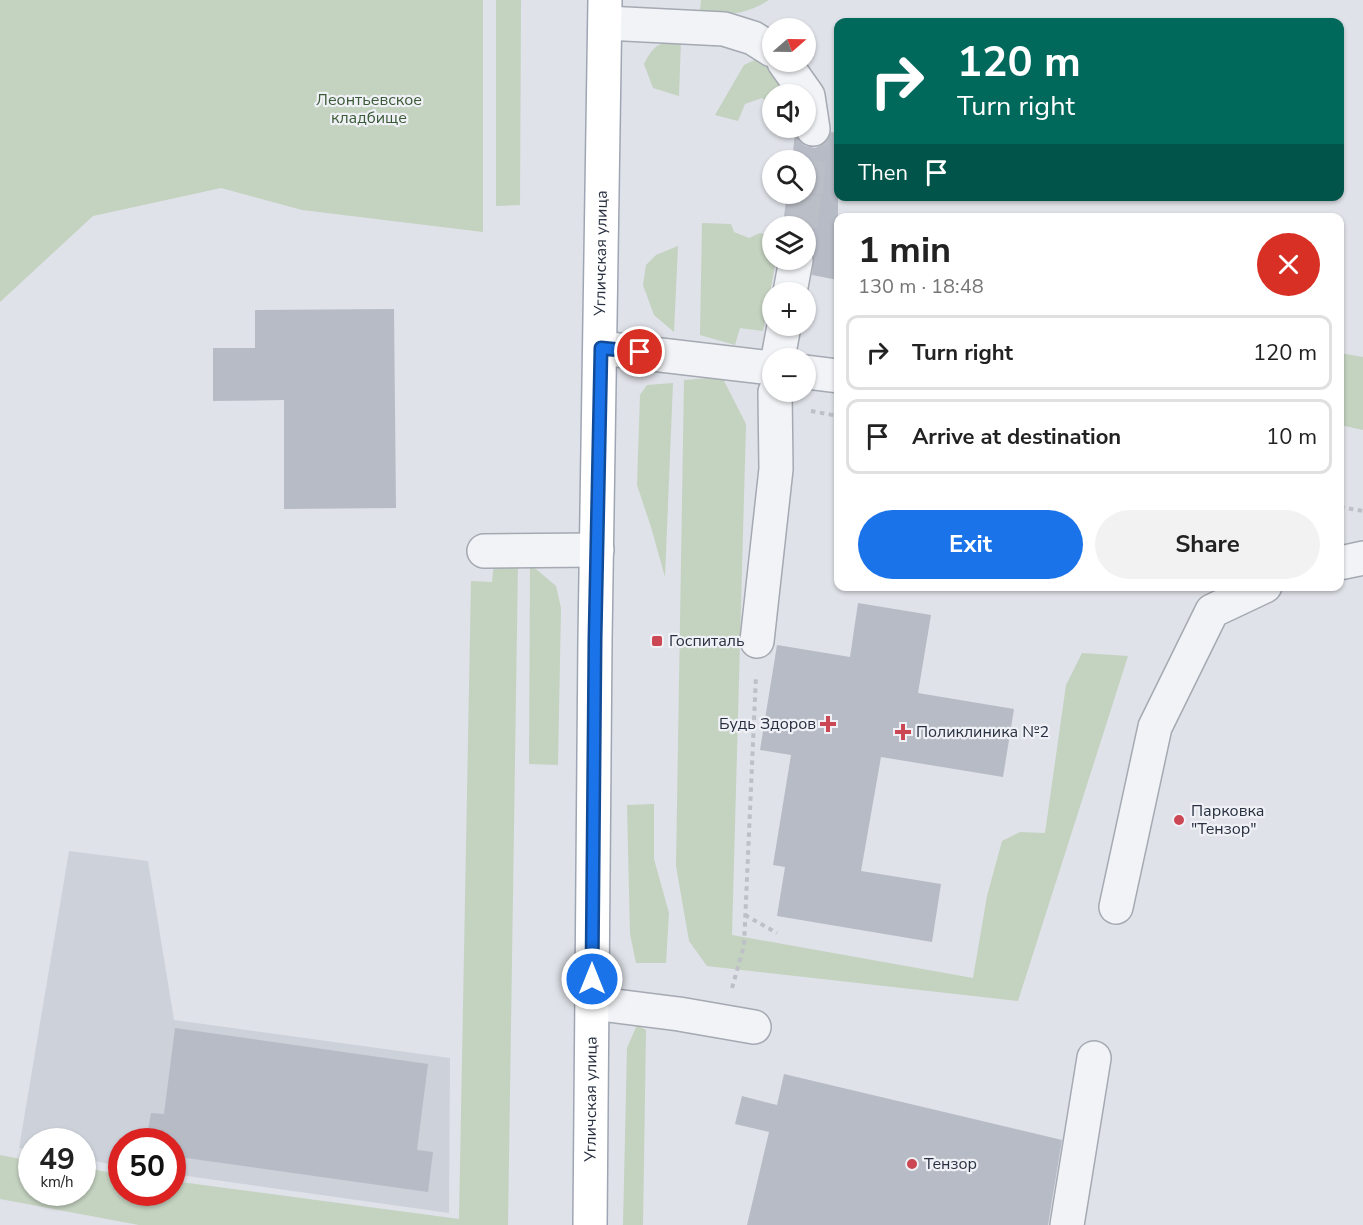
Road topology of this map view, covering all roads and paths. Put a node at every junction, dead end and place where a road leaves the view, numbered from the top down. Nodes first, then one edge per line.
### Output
1 (606, 11) edge
2 (762, 44) edge
3 (601, 348) junction
4 (762, 367) edge
5 (816, 373) edge
6 (834, 376) edge
7 (775, 402) edge
8 (1344, 508) edge
9 (1363, 511) edge
10 (597, 550) junction
11 (484, 551) dead end
12 (1363, 558) edge
13 (1344, 562) edge
14 (1254, 591) edge
15 (757, 641) joint
16 (1116, 907) dead end
17 (745, 915) junction
18 (777, 933) dead end
19 (732, 988) dead end
20 (592, 1003) junction
21 (754, 1028) dead end
22 (1094, 1058) dead end
23 (591, 1225) edge
24 (1067, 1225) edge

1 - 2 lane
1 - 3 main road, Угличская улица
3 - 4 lane
3 - 10 main road, Угличская улица
5 - 6 lane
7 - 15 lane
8 - 9 path
10 - 11 lane
10 - 20 main road, Угличская улица
12 - 13 lane
14 - 16 lane
15 - 17 path
17 - 18 path
17 - 19 path
20 - 21 lane
20 - 23 main road, Угличская улица
22 - 24 lane

